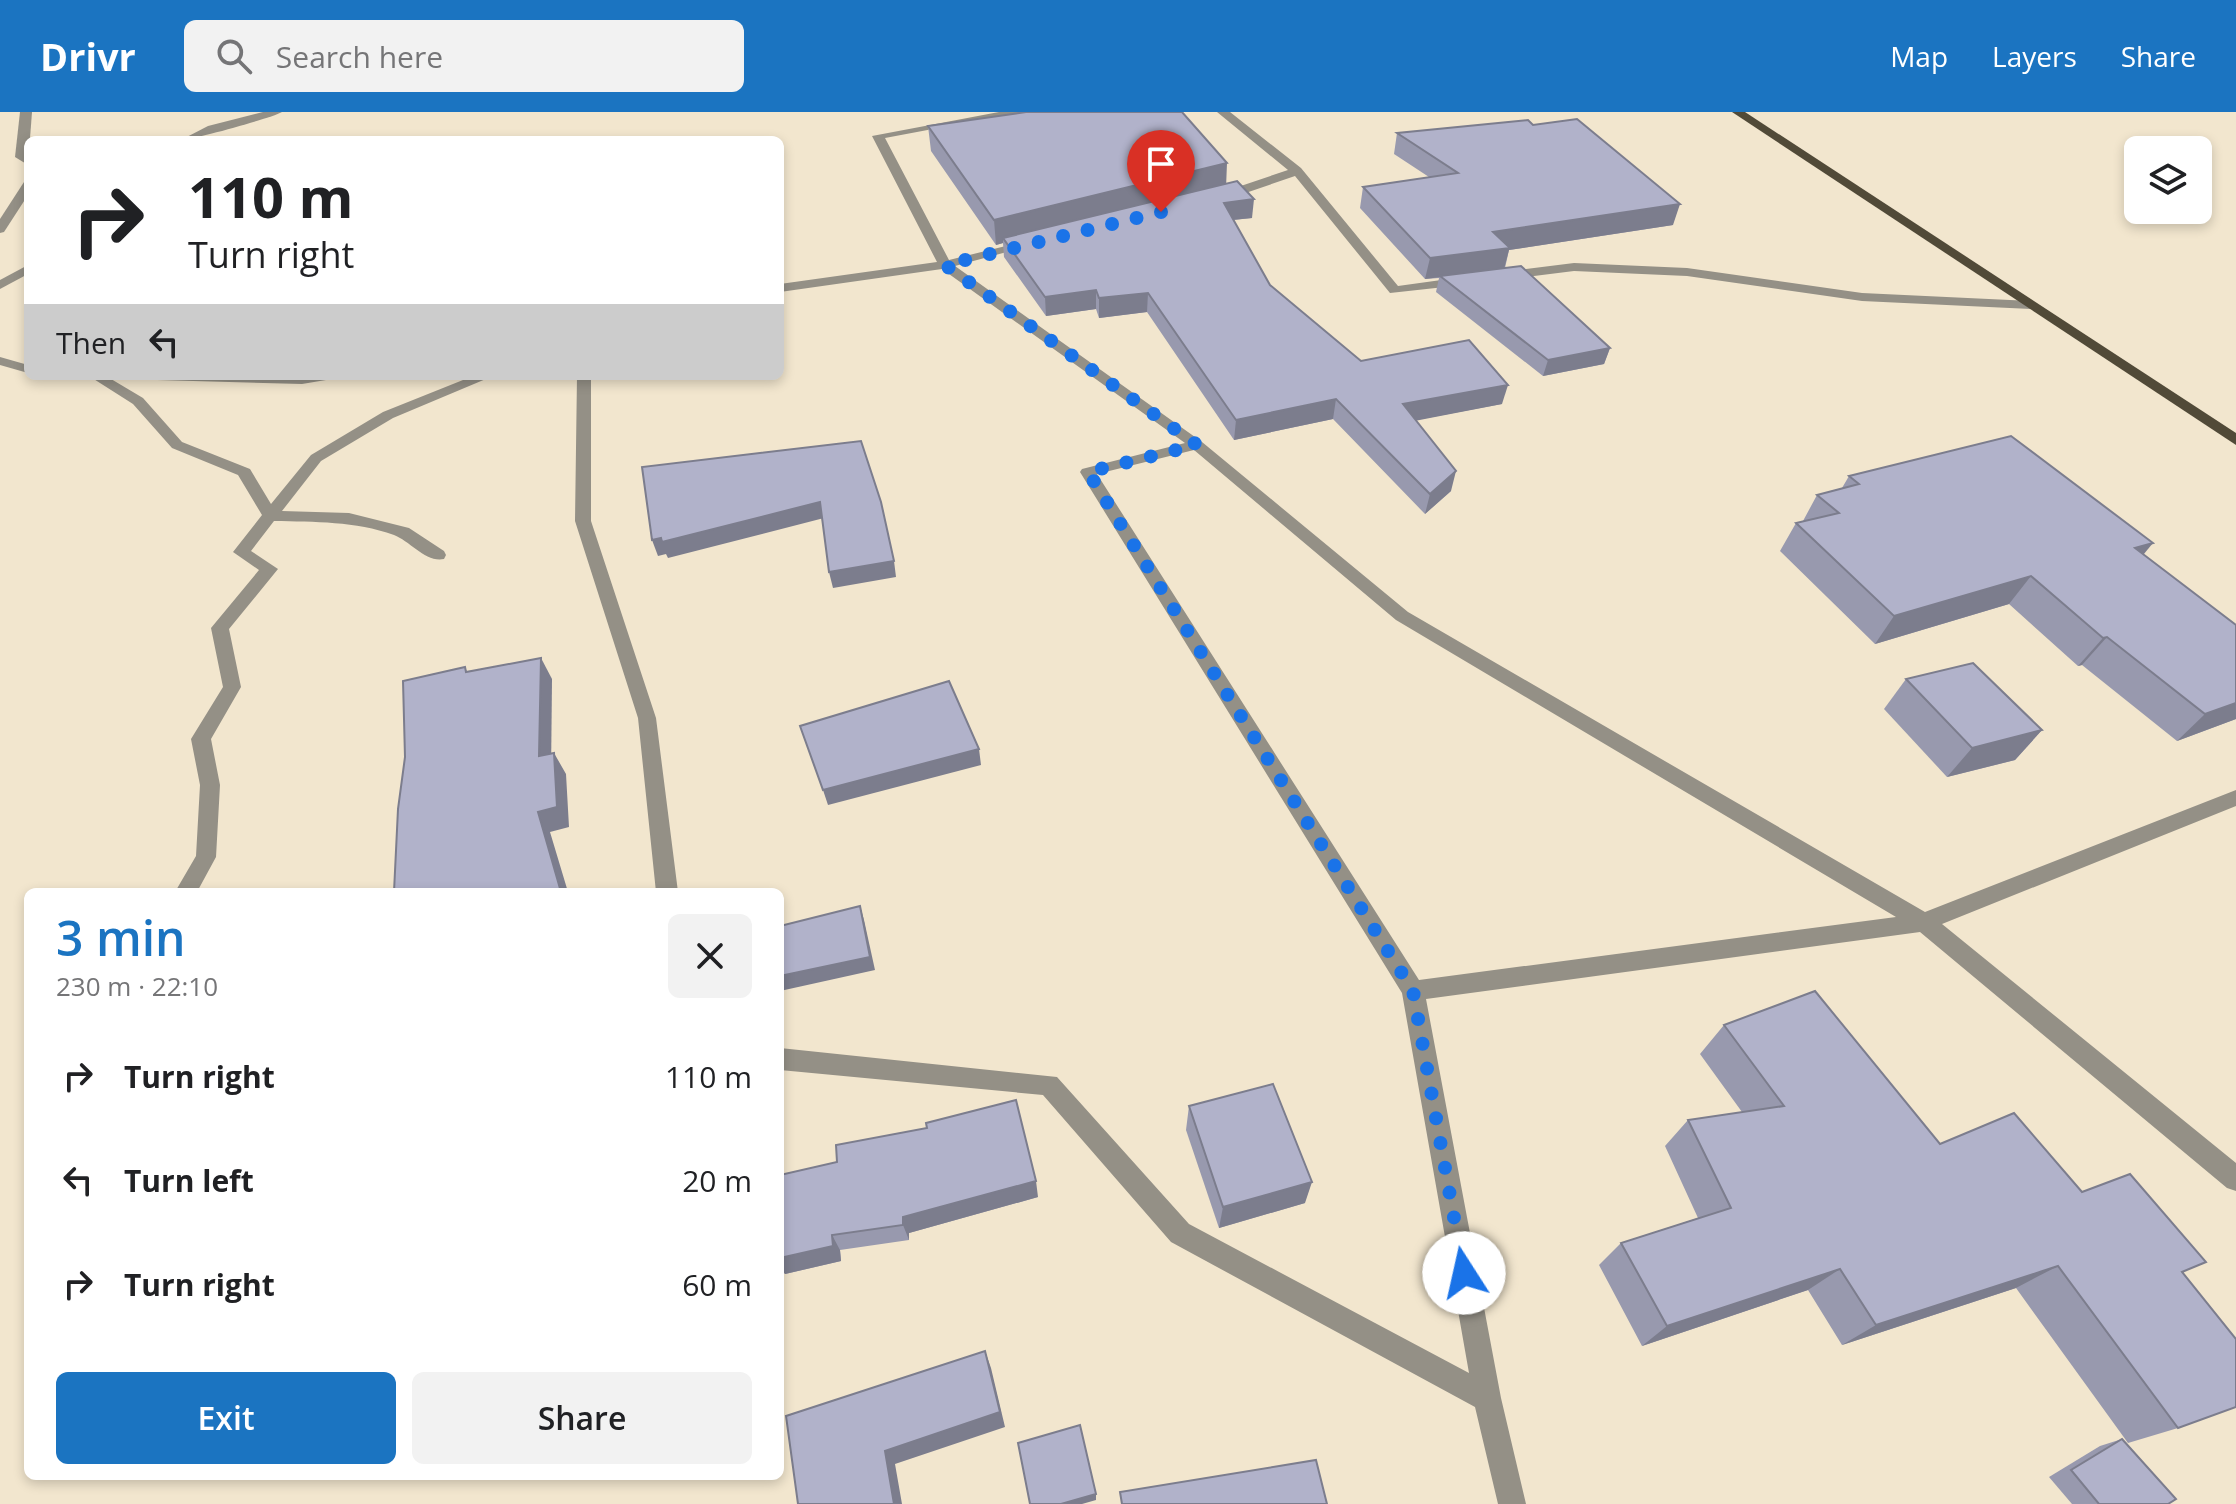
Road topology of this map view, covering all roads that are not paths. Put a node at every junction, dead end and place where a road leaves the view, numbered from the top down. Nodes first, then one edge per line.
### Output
1 (26, 112) edge
2 (276, 112) edge
3 (1018, 112) edge
4 (1223, 112) edge
5 (1738, 112) edge
6 (195, 136) edge
7 (24, 159) edge
8 (1297, 171) junction
9 (24, 191) edge
10 (1208, 200) edge
11 (0, 229) edge
12 (1038, 242) edge
13 (945, 265) junction
14 (24, 271) edge
15 (0, 285) edge
16 (784, 287) edge
17 (2031, 305) junction
18 (0, 361) edge
19 (24, 368) edge
20 (103, 380) edge
21 (476, 380) edge
22 (584, 380) edge
23 (2236, 440) edge
24 (1197, 445) junction
25 (270, 516) junction
26 (438, 555) dead end
27 (2236, 798) edge
28 (188, 888) edge
29 (667, 888) edge
30 (1924, 922) junction
31 (1413, 991) junction
32 (784, 1059) edge
33 (2236, 1179) edge
34 (1487, 1398) junction
35 (1512, 1504) edge

1 - 7 street
2 - 6 street
3 - 13 street
4 - 8 street
5 - 17 main road
8 - 10 street
8 - 17 street
9 - 11 street
12 - 13 street
13 - 16 street
13 - 24 street
14 - 15 street
17 - 23 main road
18 - 19 street
20 - 25 street
21 - 25 street
22 - 29 street
24 - 30 street
24 - 31 street
25 - 26 street
25 - 28 street
27 - 30 street
30 - 31 street
30 - 33 street
31 - 34 street
32 - 34 street
34 - 35 street

